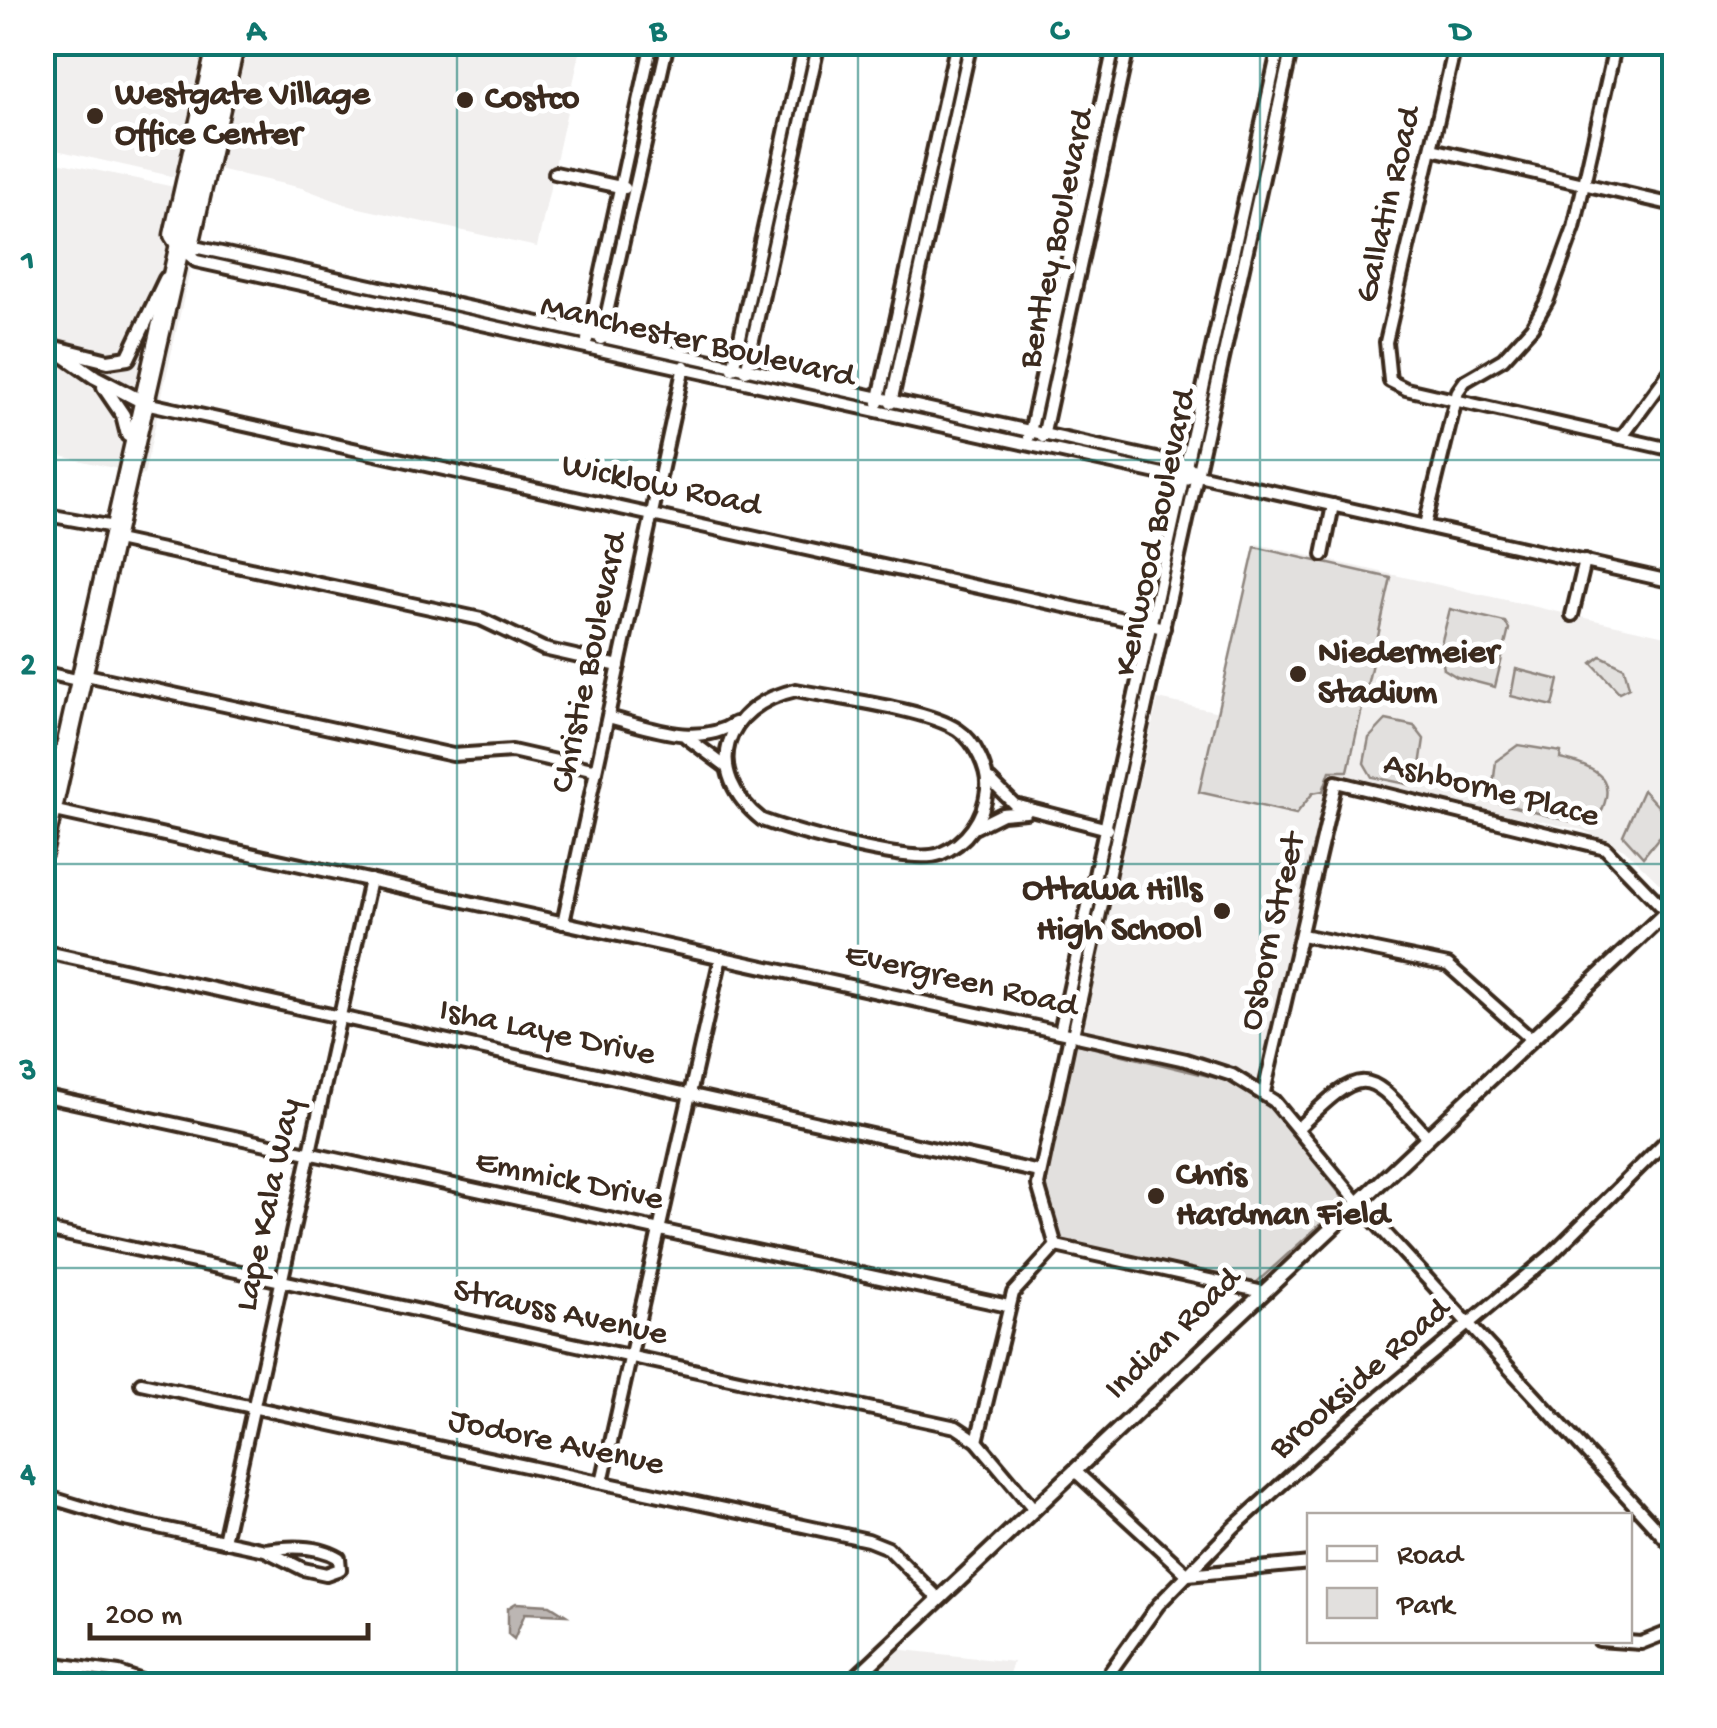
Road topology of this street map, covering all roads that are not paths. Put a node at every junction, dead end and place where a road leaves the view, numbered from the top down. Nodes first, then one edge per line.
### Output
1 (218, 42) edge
2 (235, 42) edge
3 (652, 42) edge
4 (668, 42) edge
5 (805, 42) edge
6 (819, 42) edge
7 (957, 42) edge
8 (971, 42) edge
9 (1116, 42) edge
10 (1129, 42) edge
11 (1280, 42) edge
12 (1293, 42) edge
13 (1456, 42) edge
14 (1616, 42) edge
15 (211, 77) junction
16 (1432, 149) junction
17 (208, 162) junction
18 (555, 173) dead end
19 (1584, 184) junction
20 (620, 187) junction
21 (636, 190) junction
22 (1674, 205) edge
23 (183, 248) junction
24 (602, 337) junction
25 (587, 340) junction
26 (47, 343) edge
27 (599, 350) junction
28 (686, 356) junction
29 (734, 366) junction
30 (1674, 366) edge
31 (684, 368) junction
32 (747, 369) junction
33 (95, 377) junction
34 (731, 379) junction
35 (744, 382) junction
36 (885, 399) junction
37 (1454, 400) junction
38 (145, 403) junction
39 (882, 412) junction
40 (1030, 431) junction
41 (1044, 434) junction
42 (128, 435) junction
43 (1621, 438) junction
44 (1027, 444) junction
45 (1040, 448) junction
46 (1674, 450) edge
47 (1188, 466) junction
48 (1198, 475) junction
49 (1185, 480) junction
50 (1333, 505) junction
51 (42, 514) edge
52 (652, 514) junction
53 (1425, 525) junction
54 (112, 533) junction
55 (1323, 555) dead end
56 (1584, 561) junction
57 (1674, 582) edge
58 (1572, 616) dead end
59 (1158, 626) junction
60 (619, 666) junction
61 (42, 672) edge
62 (81, 678) junction
63 (608, 717) junction
64 (736, 723) junction
65 (681, 734) junction
66 (725, 766) junction
67 (596, 770) junction
68 (986, 773) junction
69 (1336, 782) joint
70 (47, 809) edge
71 (1032, 812) junction
72 (974, 828) junction
73 (1106, 829) junction
74 (1119, 831) junction
75 (42, 853) edge
76 (370, 880) junction
77 (1671, 909) edge
78 (563, 924) junction
79 (1302, 935) junction
80 (42, 951) edge
81 (721, 957) junction
82 (341, 1017) junction
83 (1068, 1034) junction
84 (1531, 1039) junction
85 (1264, 1092) junction
86 (690, 1094) junction
87 (42, 1095) edge
88 (1298, 1128) junction
89 (1674, 1133) edge
90 (1428, 1137) junction
91 (309, 1154) junction
92 (1038, 1172) junction
93 (1359, 1204) junction
94 (42, 1229) edge
95 (658, 1229) junction
96 (1056, 1246) junction
97 (283, 1280) junction
98 (1263, 1292) junction
99 (1008, 1306) junction
100 (1469, 1324) junction
101 (630, 1357) junction
102 (140, 1383) dead end
103 (253, 1408) junction
104 (977, 1441) junction
105 (1075, 1472) junction
106 (602, 1482) junction
107 (42, 1495) edge
108 (1034, 1509) junction
109 (224, 1541) junction
110 (1674, 1548) edge
111 (266, 1550) junction
112 (1307, 1562) edge
113 (1188, 1575) junction
114 (939, 1599) junction
115 (1674, 1630) edge
116 (1632, 1642) edge
117 (42, 1662) edge
118 (157, 1686) edge
119 (848, 1686) edge
120 (1100, 1686) edge

1 - 15 main road
2 - 17 main road
3 - 20 street
4 - 21 street
5 - 29 street
6 - 32 street
7 - 36 street
8 - 36 street
9 - 40 street, Bentley Boulevard
10 - 41 street, Bentley Boulevard
11 - 47 street, Kenwood Boulevard
12 - 48 street, Kenwood Boulevard
13 - 16 street, Gallatin Road
14 - 19 street
15 - 17 main road
15 - 23 main road
16 - 19 street
16 - 37 street, Gallatin Road
17 - 23 main road
18 - 20 street
19 - 22 street
19 - 37 street
20 - 21 street
20 - 25 street
21 - 24 street
23 - 25 street, Manchester Boulevard
23 - 26 street
23 - 38 main road
24 - 25 street, Manchester Boulevard
24 - 27 street
24 - 28 street, Manchester Boulevard
25 - 27 street, Manchester Boulevard
26 - 33 street
27 - 31 street, Manchester Boulevard
28 - 29 street, Manchester Boulevard
28 - 31 street, Christie Boulevard
29 - 32 street, Manchester Boulevard
29 - 34 street
30 - 43 street
31 - 34 street, Manchester Boulevard
31 - 52 street, Christie Boulevard
32 - 35 street
32 - 36 street, Manchester Boulevard
33 - 38 street
33 - 42 street
34 - 35 street, Manchester Boulevard
35 - 39 street, Manchester Boulevard
36 - 39 street
36 - 40 street, Manchester Boulevard
37 - 43 street
37 - 53 street
38 - 42 main road
38 - 52 street, Wicklow Road
38 - 54 main road
39 - 44 street, Manchester Boulevard
40 - 41 street, Manchester Boulevard
40 - 44 street, Bentley Boulevard
41 - 45 street, Bentley Boulevard
41 - 47 street, Manchester Boulevard
42 - 54 main road
43 - 46 street
44 - 45 street, Manchester Boulevard
45 - 49 street, Manchester Boulevard
47 - 48 street, Manchester Boulevard
47 - 49 street, Kenwood Boulevard
48 - 49 street
48 - 50 street, Manchester Boulevard
48 - 59 street, Kenwood Boulevard
49 - 59 street, Kenwood Boulevard
50 - 53 street, Manchester Boulevard
50 - 55 street
51 - 54 street
52 - 59 street, Wicklow Road
52 - 60 street, Christie Boulevard
53 - 56 street, Manchester Boulevard
54 - 60 street
54 - 62 main road
56 - 57 street, Manchester Boulevard
56 - 58 street
59 - 73 street, Kenwood Boulevard
59 - 74 street, Kenwood Boulevard
60 - 63 street, Christie Boulevard
61 - 62 street
62 - 67 street
62 - 70 main road
63 - 65 street
63 - 67 street, Christie Boulevard
64 - 65 street
64 - 66 street
64 - 68 street
65 - 66 street
66 - 72 street
67 - 78 street, Christie Boulevard
68 - 71 street
68 - 72 street
69 - 77 street, Ashborne Place
69 - 79 street, Osborn Street
70 - 75 main road
70 - 76 street, Evergreen Road
71 - 72 street
71 - 73 street
73 - 74 street
73 - 83 street, Kenwood Boulevard
74 - 83 street, Kenwood Boulevard
76 - 78 street, Evergreen Road
76 - 82 street, Lape Kala Way
77 - 84 street, Indian Road
78 - 81 street, Evergreen Road
79 - 84 street
79 - 85 street, Osborn Street
80 - 82 street, Isha Laye Drive
81 - 83 street, Evergreen Road
81 - 86 street
82 - 86 street, Isha Laye Drive
82 - 91 street, Lape Kala Way
83 - 85 street, Evergreen Road
83 - 92 street
84 - 90 street, Indian Road
85 - 88 street, Evergreen Road
86 - 92 street, Isha Laye Drive
86 - 95 street
87 - 91 street, Emmick Drive
88 - 90 street
88 - 93 street, Evergreen Road
89 - 100 street, Brookside Road
90 - 93 street, Indian Road
91 - 95 street, Emmick Drive
91 - 97 street, Lape Kala Way
92 - 96 street
93 - 98 street, Indian Road
93 - 100 street, Evergreen Road
94 - 97 street, Strauss Avenue
95 - 99 street, Emmick Drive
95 - 101 street
96 - 98 street
96 - 99 street
97 - 101 street, Strauss Avenue
97 - 103 street, Lape Kala Way
98 - 105 street, Indian Road
99 - 104 street
100 - 110 street, Evergreen Road
100 - 113 street, Brookside Road
101 - 104 street, Strauss Avenue
101 - 106 street
102 - 103 street, Jodore Avenue
103 - 106 street, Jodore Avenue
103 - 109 street, Lape Kala Way
104 - 108 street, Strauss Avenue
105 - 108 street, Indian Road
105 - 113 street
106 - 114 street, Jodore Avenue
107 - 109 street
108 - 114 street, Indian Road
109 - 111 street
111 - 111 street
112 - 113 street
113 - 120 street, Brookside Road
114 - 119 street, Indian Road
115 - 116 street
117 - 118 street

